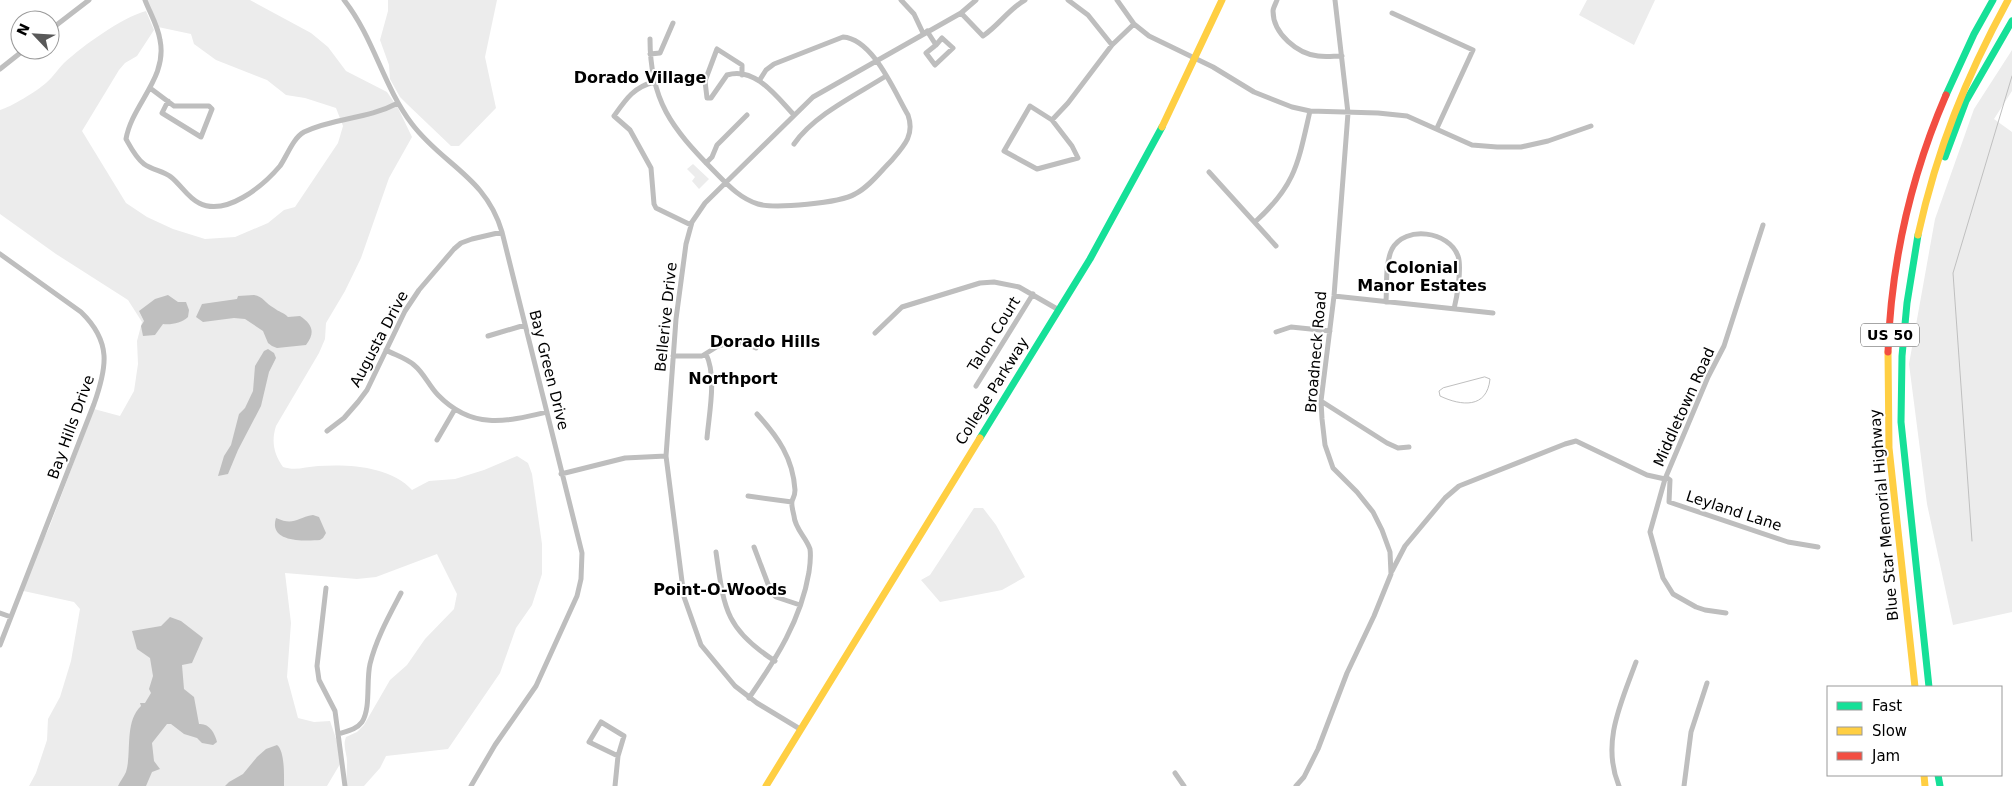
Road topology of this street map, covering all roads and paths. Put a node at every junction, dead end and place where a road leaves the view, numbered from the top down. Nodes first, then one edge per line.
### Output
1 (89, 0) edge
2 (145, 0) edge
3 (344, 0) edge
4 (976, 0) edge
5 (1026, 0) edge
6 (1068, 0) edge
7 (1117, 0) edge
8 (1222, 0) edge
9 (1277, 0) edge
10 (1335, 0) edge
11 (1993, 0) edge
12 (2008, 0) edge
13 (903, 1) edge
14 (961, 13) junction
15 (1392, 13) dead end
16 (2012, 21) edge
17 (60, 22) edge
18 (673, 23) dead end
19 (1134, 24) junction
20 (925, 32) junction
21 (650, 39) dead end
22 (936, 44) junction
23 (1112, 45) junction
24 (650, 54) junction
25 (1342, 56) junction
26 (1196, 58) junction
27 (11, 60) edge
28 (876, 60) junction
29 (0, 69) edge
30 (742, 75) junction
31 (886, 76) junction
32 (759, 81) junction
33 (654, 82) junction
34 (150, 88) junction
35 (168, 101) junction
36 (398, 103) junction
37 (1310, 111) junction
38 (1348, 113) junction
39 (747, 115) dead end
40 (794, 115) junction
41 (1052, 120) junction
42 (1591, 126) dead end
43 (1437, 128) junction
44 (794, 144) dead end
45 (706, 163) junction
46 (1210, 172) dead end
47 (725, 182) junction
48 (1929, 194) junction
49 (1255, 222) junction
50 (691, 225) junction
51 (1763, 225) dead end
52 (502, 232) junction
53 (1276, 246) dead end
54 (0, 254) edge
55 (1033, 294) junction
56 (1334, 296) junction
57 (1386, 302) junction
58 (1454, 309) junction
59 (1059, 310) junction
60 (1493, 313) dead end
61 (525, 326) junction
62 (1330, 331) junction
63 (1276, 332) dead end
64 (875, 333) dead end
65 (488, 336) dead end
66 (756, 348) dead end
67 (386, 350) junction
68 (706, 354) junction
69 (673, 356) junction
70 (976, 386) dead end
71 (1321, 401) junction
72 (455, 410) junction
73 (547, 412) junction
74 (756, 414) dead end
75 (327, 431) dead end
76 (707, 438) dead end
77 (436, 440) dead end
78 (1409, 447) dead end
79 (666, 456) junction
80 (561, 474) junction
81 (1666, 478) junction
82 (748, 496) dead end
83 (792, 502) junction
84 (754, 547) dead end
85 (1818, 547) dead end
86 (716, 552) dead end
87 (1391, 574) junction
88 (326, 588) dead end
89 (401, 593) dead end
90 (800, 606) junction
91 (0, 613) edge
92 (1726, 613) dead end
93 (11, 617) junction
94 (0, 645) edge
95 (775, 661) junction
96 (1636, 662) dead end
97 (1707, 683) dead end
98 (1914, 686) edge
99 (1929, 686) edge
100 (750, 698) junction
101 (800, 729) junction
102 (338, 734) junction
103 (618, 756) junction
104 (480, 772) junction
105 (1175, 773) dead end
106 (345, 786) edge
107 (471, 786) edge
108 (476, 786) edge
109 (615, 786) edge
110 (766, 786) edge
111 (1184, 786) edge
112 (1296, 786) edge
113 (1619, 786) edge
114 (1684, 786) edge

1 - 17 street
2 - 34 street
3 - 36 street, Bay Green Drive
4 - 14 street, Bellerive Drive
5 - 14 street
6 - 23 street
7 - 19 street
8 - 26 main road, College Parkway
9 - 25 street
10 - 25 street, Broadneck Road
11 - 98 main road, Blue Star Memorial Highway / US 50
12 - 48 main road, Blue Star Memorial Highway / US 50
13 - 20 street
14 - 20 street, Bellerive Drive
15 - 43 street
16 - 48 main road
18 - 24 street
19 - 23 street
19 - 26 street
20 - 22 street
20 - 28 street, Bellerive Drive
21 - 24 street
22 - 22 street
23 - 41 street
24 - 33 street
25 - 38 street, Broadneck Road
26 - 37 street
26 - 59 main road, College Parkway
27 - 29 street
28 - 31 street
28 - 32 street
28 - 40 street, Bellerive Drive
30 - 30 street
30 - 32 street
31 - 44 street
31 - 47 street
32 - 40 street
33 - 45 street
33 - 50 street
34 - 35 street
34 - 36 street
35 - 35 street
36 - 52 street, Bay Green Drive
37 - 38 street
37 - 49 street
38 - 43 street
38 - 56 street, Broadneck Road
39 - 45 street
40 - 47 street, Bellerive Drive
41 - 41 street
42 - 43 street
45 - 47 street
46 - 49 street
47 - 50 street, Bellerive Drive
48 - 99 main road, Blue Star Memorial Highway / US 50
49 - 53 street
50 - 69 street, Bellerive Drive
51 - 81 street, Middletown Road
52 - 61 street, Bay Green Drive
52 - 67 street, Augusta Drive
54 - 93 street, Bay Hills Drive
55 - 59 street
55 - 64 street
55 - 70 street, Talon Court
56 - 57 street
56 - 62 street, Broadneck Road
57 - 58 street
57 - 58 street
58 - 60 street
59 - 101 main road, College Parkway
61 - 65 street
61 - 73 street, Bay Green Drive
62 - 63 street
62 - 71 street, Broadneck Road
66 - 68 street
67 - 72 street
67 - 75 street, Augusta Drive
68 - 69 street
68 - 76 street
69 - 79 street, Bellerive Drive
71 - 78 street
71 - 87 street, Broadneck Road
72 - 73 street
72 - 77 street
73 - 80 street, Bay Green Drive
74 - 83 street
79 - 80 street
79 - 100 street, Bellerive Drive
80 - 104 street, Bay Green Drive
81 - 85 street, Leyland Lane
81 - 87 street, Middletown Road
81 - 92 street
82 - 83 street
83 - 90 street
84 - 90 street
86 - 95 street
87 - 112 street, Broadneck Road
88 - 102 street
89 - 102 street
90 - 95 street
91 - 93 street
93 - 94 street, Bay Hills Drive
95 - 100 street
96 - 113 street
97 - 114 street
100 - 101 street, Bellerive Drive
101 - 110 main road, College Parkway
102 - 106 street
103 - 103 street
103 - 109 street
104 - 107 street, Bay Green Drive
104 - 108 street, Bay Green Drive
105 - 111 street

